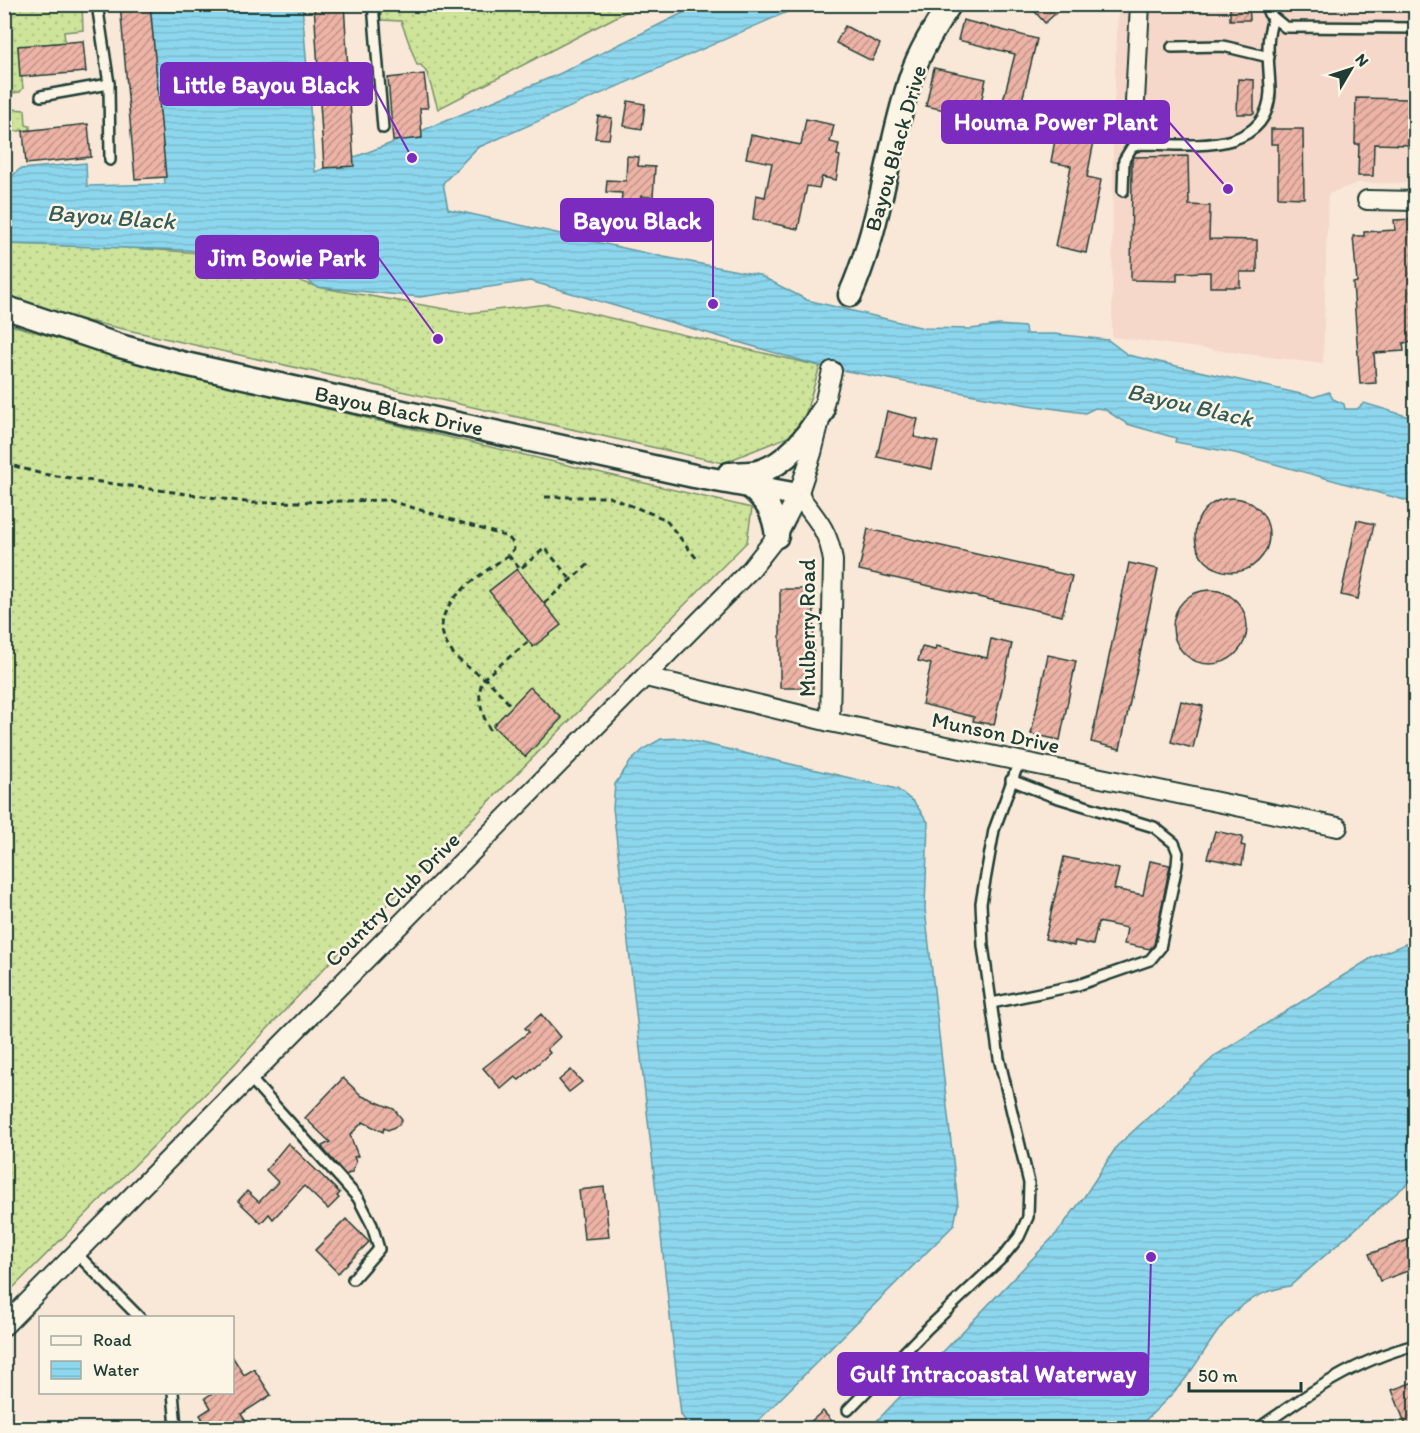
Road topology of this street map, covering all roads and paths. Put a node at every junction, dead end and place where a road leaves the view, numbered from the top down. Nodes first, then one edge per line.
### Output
1 (97, 4) edge
2 (373, 4) edge
3 (950, 4) edge
4 (1140, 4) edge
5 (1265, 4) edge
6 (1273, 19) junction
7 (1416, 28) edge
8 (1173, 47) dead end
9 (1269, 57) junction
10 (109, 84) junction
11 (41, 96) dead end
12 (1135, 101) dead end
13 (383, 128) dead end
14 (110, 160) dead end
15 (1124, 191) dead end
16 (1367, 200) dead end
17 (1416, 201) edge
18 (850, 295) dead end
19 (4, 308) edge
20 (832, 371) dead end
21 (822, 412) junction
22 (4, 463) edge
23 (694, 476) junction
24 (750, 487) junction
25 (798, 495) junction
26 (545, 497) dead end
27 (777, 536) junction
28 (508, 555) junction
29 (697, 559) dead end
30 (589, 564) dead end
31 (571, 580) junction
32 (544, 603) dead end
33 (529, 641) dead end
34 (646, 677) junction
35 (484, 678) junction
36 (512, 707) dead end
37 (830, 722) junction
38 (490, 730) dead end
39 (1019, 762) junction
40 (1011, 780) junction
41 (1338, 827) dead end
42 (992, 1003) junction
43 (249, 1077) junction
44 (76, 1253) junction
45 (353, 1279) dead end
46 (139, 1316) edge
47 (4, 1326) edge
48 (1416, 1345) edge
49 (173, 1394) edge
50 (848, 1410) dead end
51 (176, 1428) edge
52 (1259, 1428) edge

1 - 10 lane
2 - 13 lane
3 - 18 street, Bayou Black Drive
4 - 12 street
5 - 6 lane
6 - 7 lane
6 - 9 lane
8 - 9 lane
9 - 15 lane
10 - 11 lane
10 - 14 lane
16 - 17 street
19 - 23 street, Bayou Black Drive
20 - 21 street
21 - 23 street
21 - 25 street
22 - 28 path
23 - 24 street, Bayou Black Drive
24 - 25 street, Bayou Black Drive
24 - 27 street
25 - 27 street, Country Club Drive
25 - 37 street, Mulberry Road
26 - 29 path
27 - 34 street, Country Club Drive
28 - 31 path
28 - 35 path
30 - 31 path
31 - 32 path
33 - 35 path
34 - 37 street, Munson Drive
34 - 43 street, Country Club Drive
35 - 36 path
35 - 38 path
37 - 39 street, Munson Drive
39 - 40 lane
39 - 41 street, Munson Drive
40 - 42 lane
40 - 42 lane
42 - 50 lane
43 - 44 street, Country Club Drive
43 - 45 lane
44 - 46 lane
44 - 47 street, Country Club Drive
48 - 52 lane
49 - 51 lane

